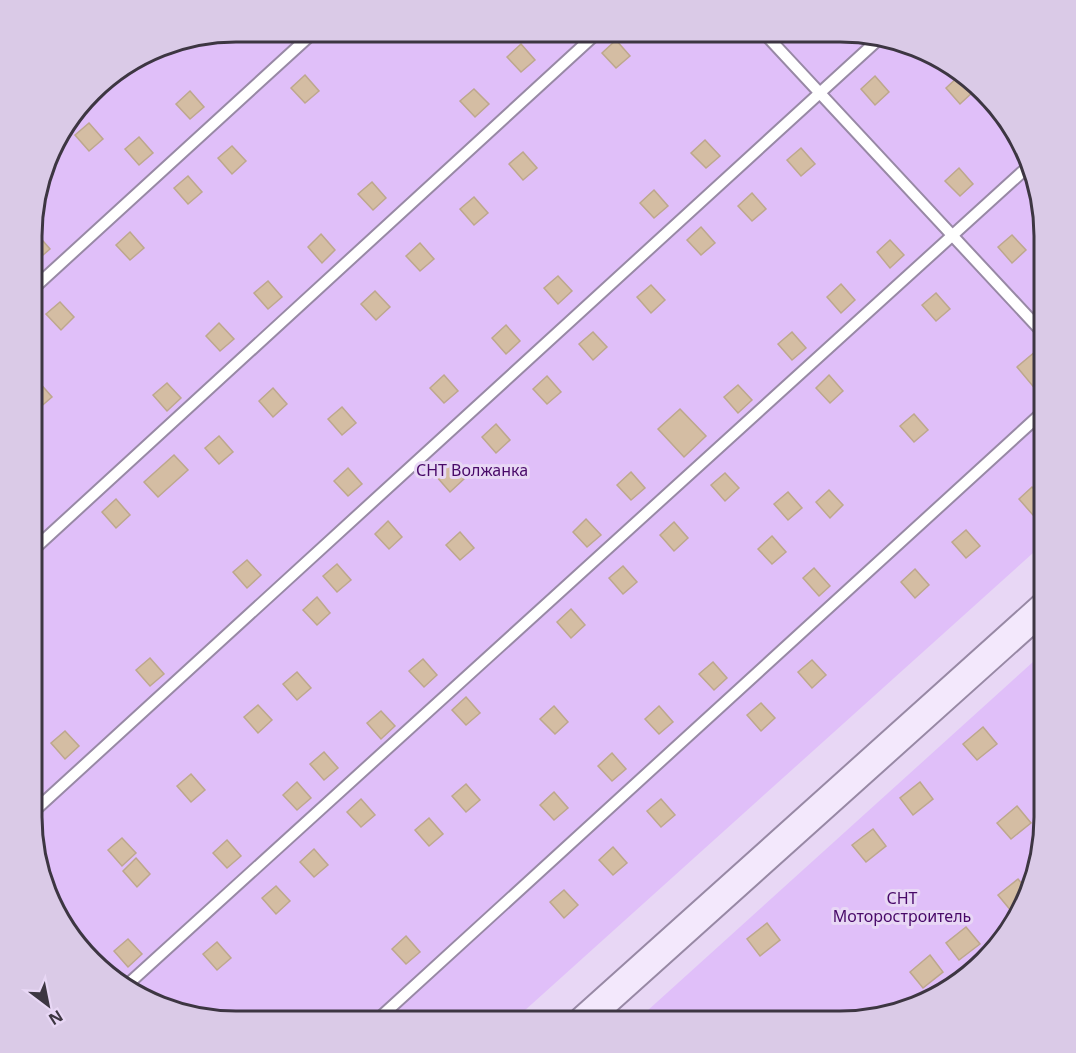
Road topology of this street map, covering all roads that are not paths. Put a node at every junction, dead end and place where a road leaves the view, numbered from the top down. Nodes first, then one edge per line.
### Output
1 (303, 42) edge
2 (588, 42) edge
3 (772, 42) edge
4 (872, 45) edge
5 (819, 93) junction
6 (1022, 171) edge
7 (952, 236) junction
8 (42, 281) edge
9 (1034, 323) edge
10 (1034, 420) edge
11 (42, 541) edge
12 (1034, 616) edge
13 (42, 804) edge
14 (132, 980) edge
15 (387, 1011) edge
16 (594, 1011) edge

1 - 8 lane
2 - 11 lane
3 - 5 lane
4 - 5 lane
5 - 7 lane
5 - 13 lane
6 - 7 lane
7 - 9 lane
7 - 14 lane
10 - 15 lane
12 - 16 street

